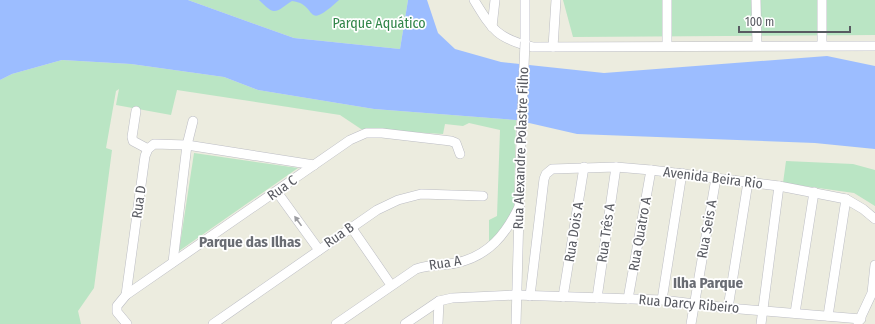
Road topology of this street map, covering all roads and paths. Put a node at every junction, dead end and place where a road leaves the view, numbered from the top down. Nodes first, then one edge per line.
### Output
1 (474, 0) edge
2 (495, 0) edge
3 (525, 0) edge
4 (556, 0) edge
5 (666, 0) edge
6 (756, 0) edge
7 (822, 0) edge
8 (492, 27) junction
9 (667, 45) junction
10 (757, 46) junction
11 (822, 46) junction
12 (875, 46) edge
13 (553, 47) junction
14 (136, 111) dead end
15 (193, 121) dead end
16 (187, 145) junction
17 (148, 149) junction
18 (460, 154) dead end
19 (314, 165) junction
20 (584, 167) junction
21 (616, 167) junction
22 (651, 170) junction
23 (682, 173) junction
24 (716, 178) junction
25 (748, 182) junction
26 (779, 186) junction
27 (277, 192) junction
28 (814, 192) junction
29 (483, 196) dead end
30 (846, 199) junction
31 (520, 205) junction
32 (875, 219) edge
33 (351, 227) junction
34 (319, 250) junction
35 (173, 262) junction
36 (875, 265) edge
37 (391, 285) junction
38 (126, 295) junction
39 (516, 296) junction
40 (530, 296) junction
41 (563, 297) junction
42 (597, 298) junction
43 (628, 299) junction
44 (662, 300) junction
45 (439, 301) junction
46 (694, 304) junction
47 (728, 308) junction
48 (762, 311) junction
49 (795, 313) junction
50 (823, 318) edge
51 (859, 321) edge
52 (127, 324) edge
53 (213, 324) edge
54 (336, 324) edge
55 (405, 324) edge
56 (438, 324) edge
57 (516, 324) edge
58 (691, 324) edge
59 (761, 324) edge

1 - 8 street
2 - 8 street
3 - 31 street, Rua Alexandre Polastre Filho, bridge
4 - 13 street
5 - 9 street
6 - 10 street
7 - 11 street
8 - 13 street
9 - 10 street
9 - 13 street
10 - 11 street
11 - 12 street
14 - 17 street
15 - 16 street
16 - 17 street
16 - 19 street
16 - 35 street
17 - 38 street, Rua D
18 - 19 street, Rua C
19 - 27 street, Rua C
20 - 21 street, Avenida Beira Rio
20 - 40 street, Avenida Beira Rio
20 - 41 street, Rua Dois A
21 - 22 street, Avenida Beira Rio
21 - 42 street, Rua Três A
22 - 23 street, Avenida Beira Rio
22 - 43 street, Rua Quatro A
23 - 24 street, Avenida Beira Rio
23 - 44 street
24 - 25 street, Avenida Beira Rio
24 - 46 street, Rua Seis A
25 - 26 street, Avenida Beira Rio
25 - 47 street
26 - 28 street, Avenida Beira Rio
26 - 48 street
34 -> 27 street
27 - 35 street, Rua C
28 - 30 street, Avenida Beira Rio
28 - 49 street
29 - 33 street, Rua B
30 - 32 street, Avenida Beira Rio
30 - 50 street
31 - 37 street, Rua A
31 - 39 street, Rua Alexandre Polastre Filho
33 - 34 street, Rua B
33 - 37 street
34 - 53 street, Rua B
35 - 38 street, Rua C
36 - 51 street
37 - 54 street, Rua A
38 - 52 street, Rua C
39 - 40 street, Rua Darcy Ribeiro
39 - 45 street, Rua Darcy Ribeiro
39 - 57 street, Rua Alexandre Polastre Filho
40 - 41 street, Rua Darcy Ribeiro
41 - 42 street, Rua Darcy Ribeiro
42 - 43 street, Rua Darcy Ribeiro
43 - 44 street, Rua Darcy Ribeiro
44 - 46 street, Rua Darcy Ribeiro
45 - 55 street
45 - 56 street
46 - 47 street, Rua Darcy Ribeiro
46 - 58 street, Rua Seis A
47 - 48 street, Rua Darcy Ribeiro
48 - 49 street, Rua Darcy Ribeiro
48 - 59 street
49 - 50 street, Rua Darcy Ribeiro
50 - 51 street, Rua Darcy Ribeiro

